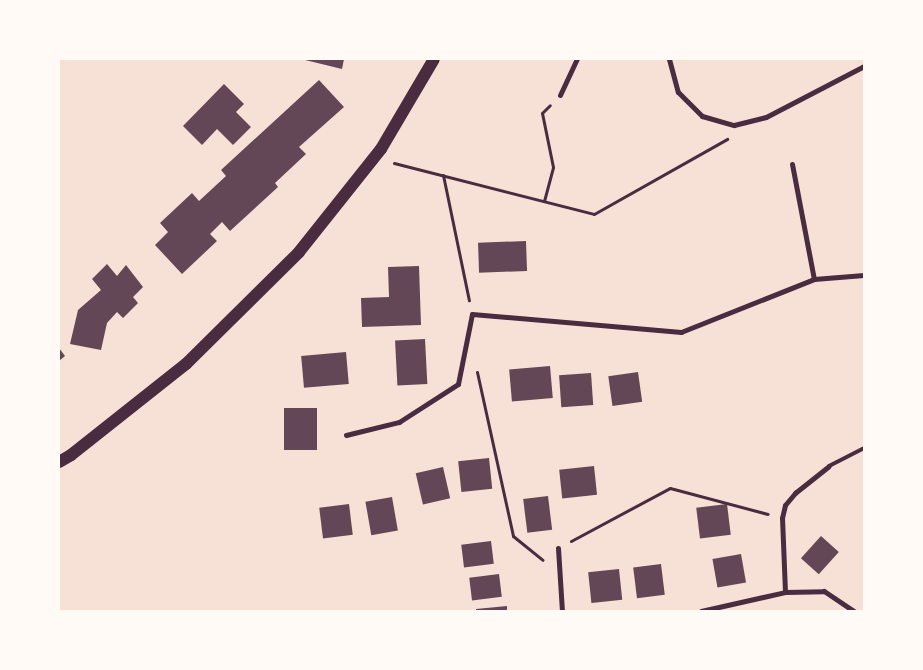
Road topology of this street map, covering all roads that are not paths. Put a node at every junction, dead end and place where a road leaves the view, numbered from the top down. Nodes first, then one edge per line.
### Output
1 (434, 59) edge
2 (577, 59) edge
3 (668, 59) edge
4 (864, 66) edge
5 (560, 95) road end
6 (792, 164) dead end
7 (864, 274) edge
8 (814, 279) junction
9 (346, 435) dead end
10 (864, 448) edge
11 (59, 462) edge
12 (830, 466) joint
13 (558, 548) road end
14 (785, 592) junction
15 (562, 611) edge
16 (701, 611) edge
17 (854, 611) edge

1 - 11 main road
2 - 5 street
3 - 4 street
6 - 8 street
7 - 8 street
8 - 9 street
10 - 12 lane
12 - 14 street
13 - 15 street
14 - 16 street
14 - 17 street

